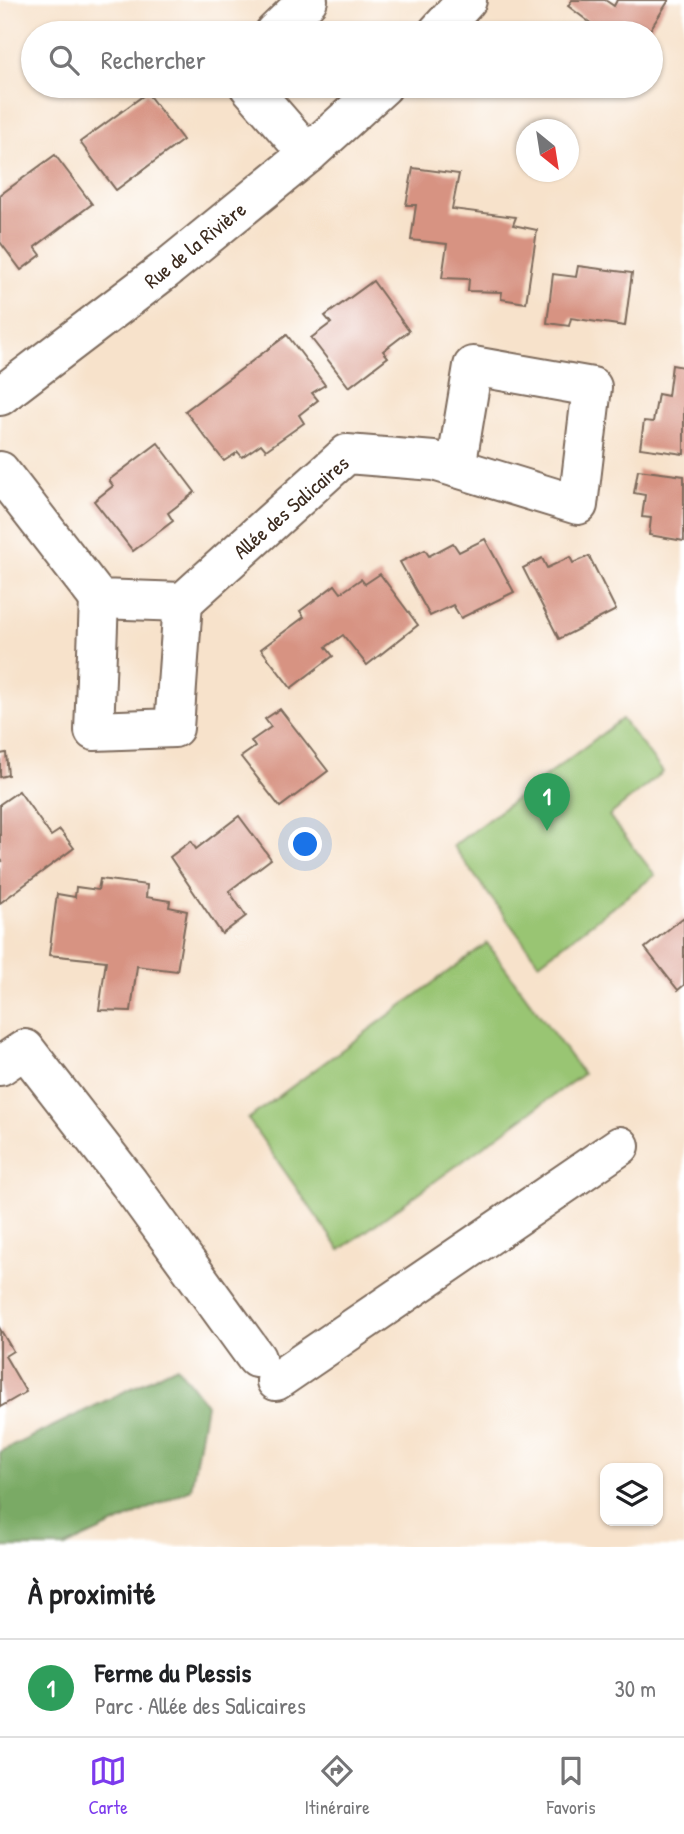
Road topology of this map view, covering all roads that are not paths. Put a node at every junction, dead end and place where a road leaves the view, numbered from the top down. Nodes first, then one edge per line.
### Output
1 (309, 0) edge
2 (467, 0) edge
3 (287, 21) edge
4 (448, 21) edge
5 (259, 98) edge
6 (370, 98) edge
7 (308, 154) junction
8 (0, 396) edge
9 (456, 468) dead end
10 (0, 471) edge
11 (99, 599) junction
12 (183, 603) junction
13 (13, 1058) edge
14 (620, 1146) dead end

1 - 3 street
2 - 4 street
5 - 7 street
6 - 7 street, Rue de la Rivière
7 - 8 street, Rue de la Rivière
9 - 12 street, Allée des Salicaires
10 - 11 street
11 - 12 street
11 - 12 street
13 - 14 street

